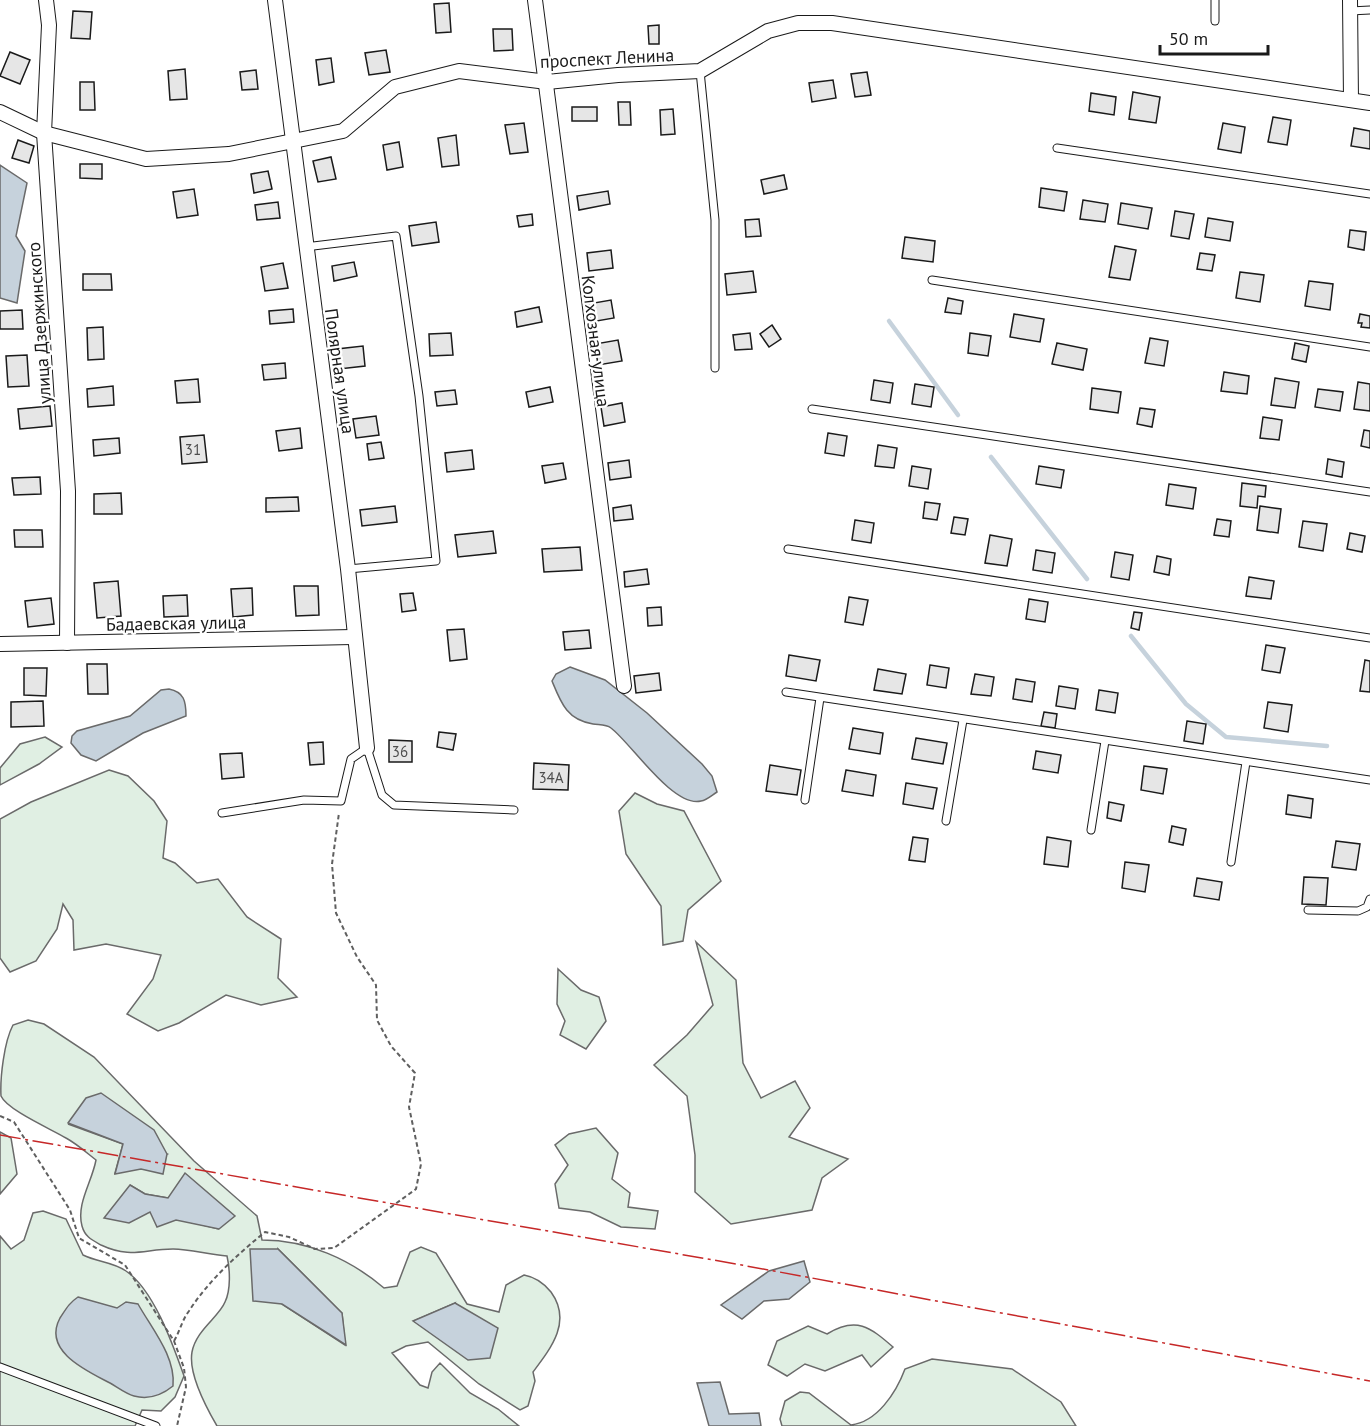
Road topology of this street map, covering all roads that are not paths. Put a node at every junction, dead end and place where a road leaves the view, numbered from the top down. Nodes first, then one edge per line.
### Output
1 (46, 0) edge
2 (275, 0) edge
3 (535, 0) edge
4 (1215, 0) edge
5 (1350, 5) edge
6 (1370, 10) edge
7 (1215, 21) dead end
8 (700, 71) junction
9 (547, 82) junction
10 (1351, 100) junction
11 (1370, 103) edge
12 (0, 112) edge
13 (44, 133) junction
14 (293, 142) junction
15 (1057, 148) dead end
16 (1370, 194) edge
17 (305, 247) junction
18 (932, 280) dead end
19 (1370, 347) edge
20 (715, 368) dead end
21 (812, 409) dead end
22 (1370, 492) edge
23 (788, 549) dead end
24 (348, 569) junction
25 (353, 636) junction
26 (1370, 638) edge
27 (67, 643) junction
28 (0, 644) edge
29 (624, 686) dead end
30 (786, 692) dead end
31 (820, 698) junction
32 (963, 720) junction
33 (1105, 741) junction
34 (367, 748) junction
35 (1246, 762) junction
36 (1370, 780) edge
37 (805, 800) dead end
38 (514, 810) dead end
39 (222, 813) dead end
40 (946, 821) dead end
41 (1090, 830) dead end
42 (1231, 862) dead end
43 (1370, 898) edge
44 (1308, 910) dead end
45 (0, 1366) edge
46 (156, 1426) edge

1 - 13 street, улица Дзержинского
2 - 14 street, Полярная улица
3 - 9 street, Колхозная улица
4 - 7 lane
5 - 6 lane
5 - 10 street
8 - 9 street, проспект Ленина
8 - 10 street, проспект Ленина
8 - 20 lane
9 - 14 street, проспект Ленина
9 - 29 street, Колхозная улица
10 - 11 street, проспект Ленина
12 - 13 street, проспект Ленина
13 - 14 street, проспект Ленина
13 - 27 street, улица Дзержинского
14 - 17 street, Полярная улица
15 - 16 lane
17 - 24 street, Полярная улица
17 - 24 lane
18 - 19 lane
21 - 22 lane
23 - 26 lane
24 - 25 street, Полярная улица
25 - 27 street, Бадаевская улица
25 - 34 street, Полярная улица
27 - 28 street, Бадаевская улица
30 - 31 lane
31 - 32 lane
31 - 37 lane
32 - 33 lane
32 - 40 lane
33 - 35 lane
33 - 41 lane
34 - 38 lane
34 - 39 lane
35 - 36 lane
35 - 42 lane
43 - 44 lane
45 - 46 lane

